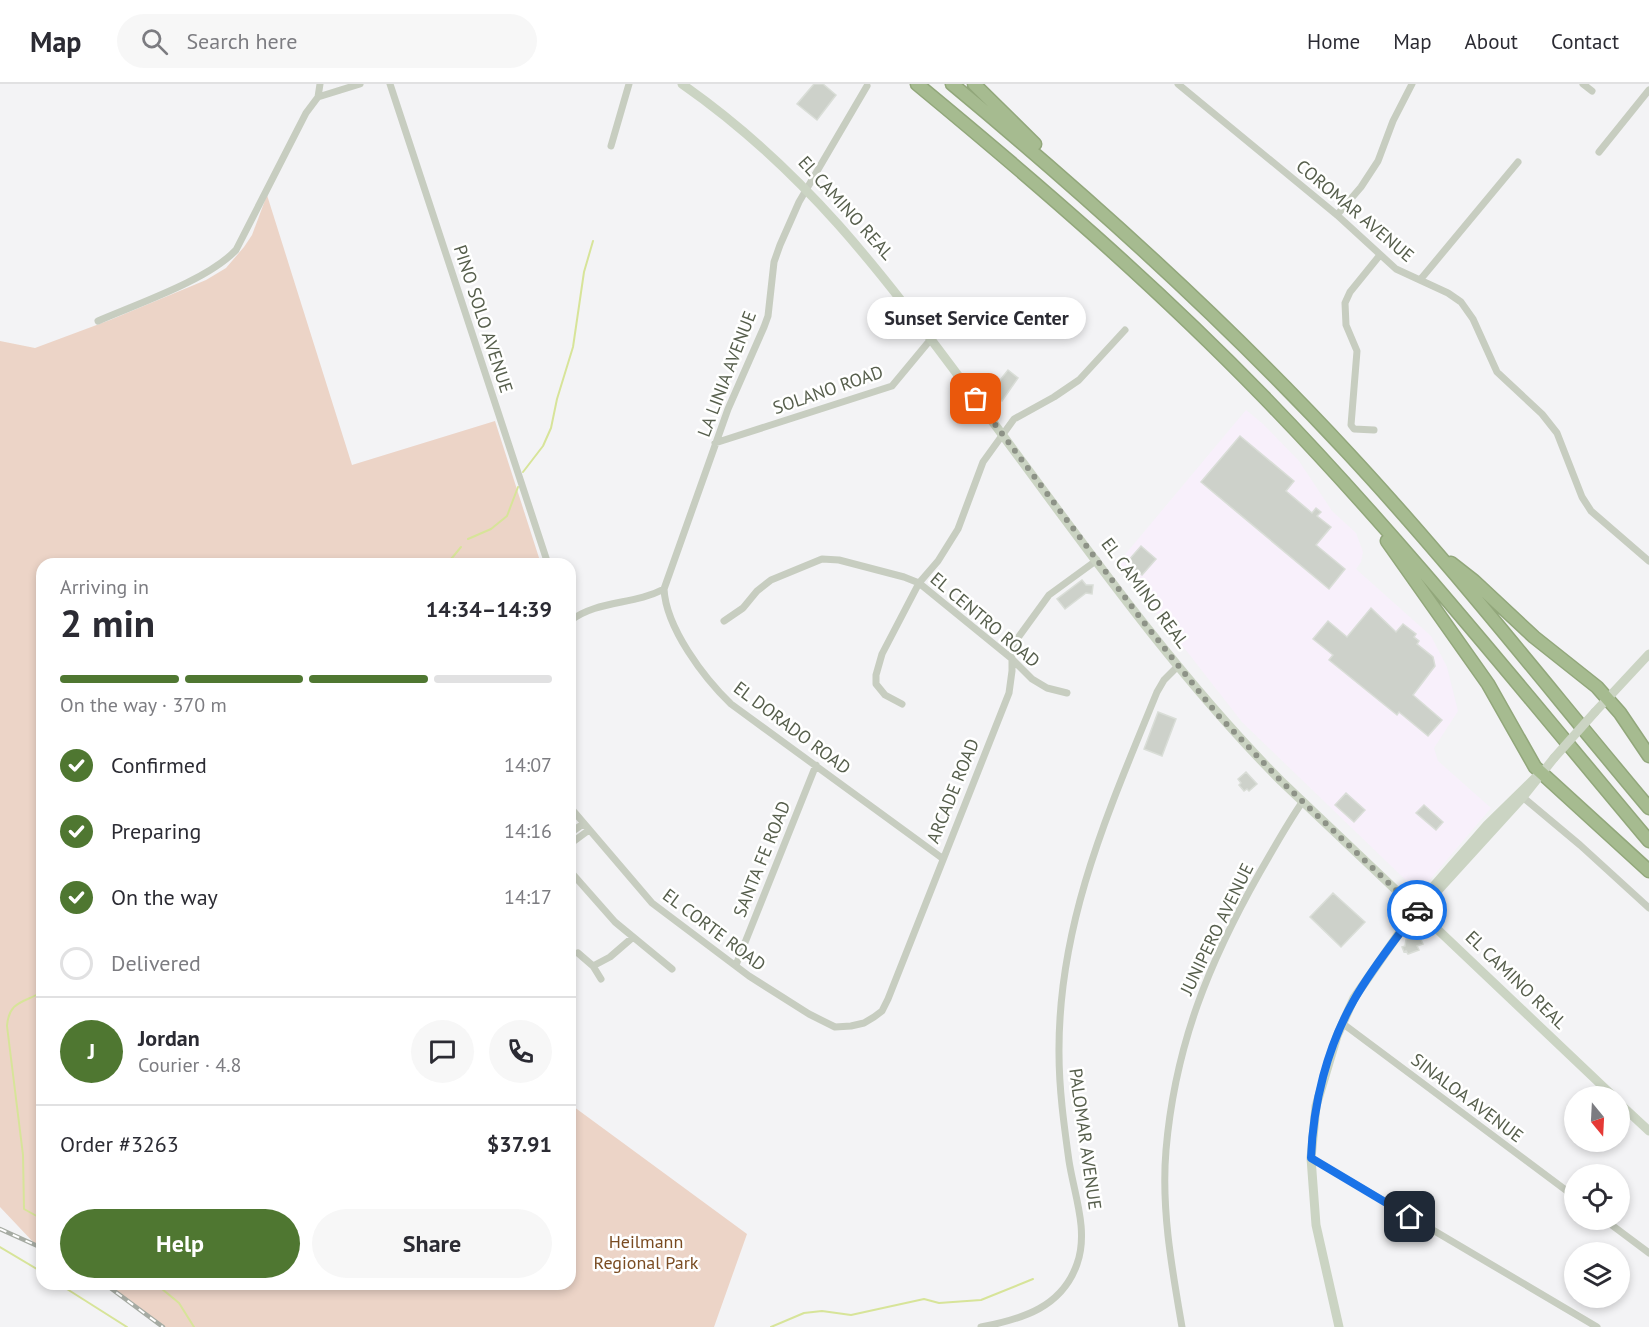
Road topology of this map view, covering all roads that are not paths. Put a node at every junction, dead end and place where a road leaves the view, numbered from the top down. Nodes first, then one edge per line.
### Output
1 (320, 84) edge
2 (360, 84) edge
3 (390, 84) edge
4 (629, 84) edge
5 (682, 84) edge
6 (916, 84) edge
7 (952, 84) edge
8 (974, 84) edge
9 (1178, 84) edge
10 (1412, 84) edge
11 (1583, 84) edge
12 (867, 86) dead end
13 (1649, 90) edge
14 (1592, 91) dead end
15 (318, 97) junction
16 (611, 146) dead end
17 (1599, 152) dead end
18 (1518, 162) dead end
19 (1075, 186) junction
20 (808, 189) junction
21 (1336, 215) junction
22 (1380, 255) junction
23 (1420, 280) junction
24 (98, 321) dead end
25 (1125, 330) dead end
26 (931, 339) junction
27 (1374, 430) dead end
28 (1002, 434) junction
29 (715, 443) junction
30 (1350, 489) junction
31 (1432, 548) junction
32 (546, 558) edge
33 (1097, 560) junction
34 (1649, 561) edge
35 (919, 583) junction
36 (664, 589) junction
37 (576, 617) edge
38 (724, 621) dead end
39 (1649, 654) edge
40 (1011, 658) junction
41 (1178, 666) junction
42 (1067, 693) dead end
43 (1609, 699) junction
44 (902, 704) dead end
45 (1649, 756) edge
46 (816, 765) junction
47 (1540, 773) junction
48 (1520, 795) junction
49 (1303, 801) junction
50 (1649, 808) edge
51 (576, 814) edge
52 (586, 827) junction
53 (576, 831) edge
54 (576, 837) edge
55 (1649, 841) edge
56 (942, 858) junction
57 (1649, 871) edge
58 (576, 878) edge
59 (1649, 908) edge
60 (1417, 910) junction
61 (632, 938) junction
62 (578, 953) dead end
63 (736, 964) junction
64 (593, 966) junction
65 (672, 969) dead end
66 (601, 979) dead end
67 (1342, 1023) junction
68 (835, 1027) joint
69 (1602, 1086) edge
70 (1630, 1113) edge
71 (1649, 1131) edge
72 (1311, 1158) junction
73 (1564, 1189) edge
74 (1618, 1230) edge
75 (1649, 1253) edge
76 (981, 1327) edge
77 (1182, 1327) edge
78 (1339, 1327) edge
79 (1597, 1327) edge

1 - 15 street
2 - 15 street
3 - 32 street, PINO SOLO AVENUE
4 - 16 street
5 - 20 main road, EL CAMINO REAL
6 - 30 highway
7 - 19 highway
8 - 19 highway
9 - 21 street, COROMAR AVENUE
10 - 21 street
11 - 14 street
12 - 20 street, LA LINIA AVENUE
13 - 17 street
15 - 24 street
18 - 23 street
19 - 31 highway
20 - 26 main road, EL CAMINO REAL
20 - 29 street, LA LINIA AVENUE
21 - 22 street, COROMAR AVENUE
22 - 23 street, COROMAR AVENUE
22 - 27 street
23 - 34 street, COROMAR AVENUE
25 - 28 street
26 - 28 main road, EL CAMINO REAL
26 - 29 street, SOLANO ROAD
28 - 33 main road, EL CAMINO REAL
28 - 35 street
29 - 36 street, LA LINIA AVENUE
30 - 47 highway
30 - 55 highway
31 - 43 highway
31 - 50 highway
33 - 40 street, ARCADE ROAD
33 - 41 main road, EL CAMINO REAL
35 - 38 street, EL CENTRO ROAD
35 - 40 street, EL CENTRO ROAD
35 - 44 street
36 - 37 street
36 - 46 street, EL DORADO ROAD
39 - 43 main road
40 - 42 street, EL CENTRO ROAD
40 - 56 street, ARCADE ROAD
41 - 49 main road, EL CAMINO REAL
41 - 76 street, PALOMAR AVENUE
43 - 45 highway
43 - 47 main road, bridge
46 - 56 street, EL DORADO ROAD
46 - 63 street, SANTA FE ROAD
47 - 48 main road
47 - 57 highway
48 - 59 street
48 - 60 main road
49 - 60 main road, EL CAMINO REAL
49 - 77 street, JUNIPERO AVENUE
51 - 52 street, EL CORTE ROAD
52 - 53 street
52 - 54 street
52 - 63 street, EL CORTE ROAD
56 - 68 street, ARCADE ROAD
58 - 61 street
60 - 67 main road
60 - 69 main road, EL CAMINO REAL
61 - 64 street
61 - 65 street
62 - 64 street
63 - 68 street, EL CORTE ROAD
64 - 66 street
67 - 72 main road
67 - 73 street, SINALOA AVENUE
70 - 71 main road
72 - 78 main road
72 - 79 street
74 - 75 street

